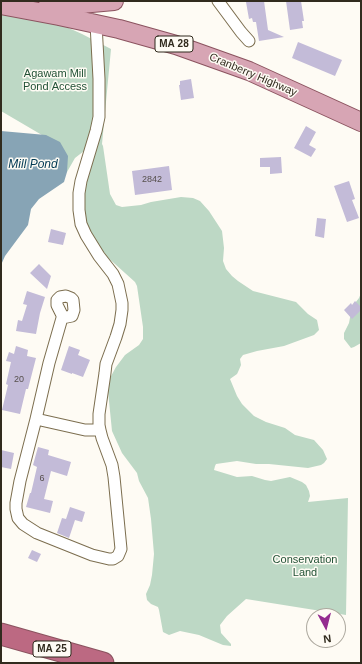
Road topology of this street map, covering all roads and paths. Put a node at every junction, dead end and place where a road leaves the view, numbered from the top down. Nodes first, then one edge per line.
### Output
1 (114, 1) edge
2 (218, 1) edge
3 (4, 5) edge
4 (96, 24) junction
5 (249, 41) dead end
6 (361, 122) edge
7 (62, 318) dead end
8 (36, 420) junction
9 (100, 430) junction
10 (1, 634) edge
11 (103, 663) edge

1 - 3 main road
2 - 5 street
3 - 4 main road, Cranberry Highway / MA 28
4 - 6 main road, Cranberry Highway / MA 28
4 - 9 street
7 - 8 street
8 - 9 street
8 - 9 street
10 - 11 highway, MA 25

